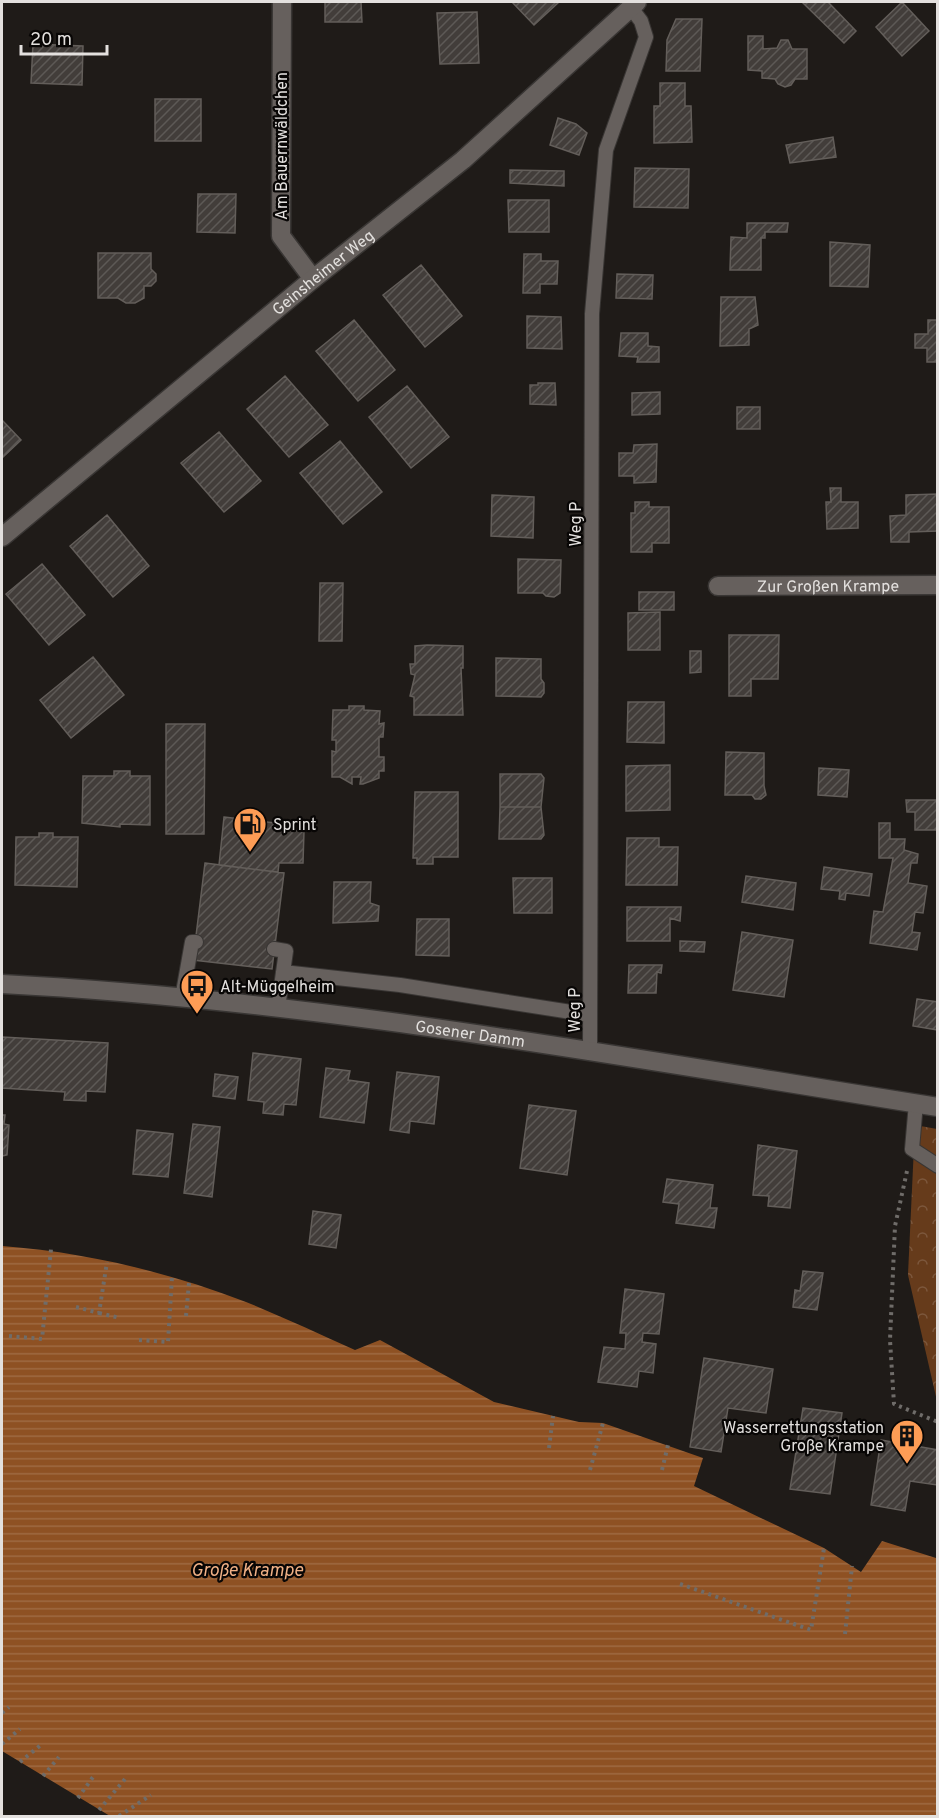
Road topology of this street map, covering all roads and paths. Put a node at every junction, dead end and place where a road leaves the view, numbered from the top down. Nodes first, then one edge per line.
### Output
1 (282, 2) edge
2 (634, 5) edge
3 (313, 279) junction
4 (2, 537) edge
5 (938, 585) edge
6 (718, 586) dead end
7 (196, 942) dead end
8 (274, 949) dead end
9 (283, 972) junction
10 (2, 984) edge
11 (182, 998) junction
12 (278, 1008) junction
13 (590, 1015) junction
14 (591, 1053) junction
15 (916, 1103) junction
16 (938, 1107) edge
17 (912, 1149) junction
18 (938, 1166) edge
19 (51, 1249) dead end
20 (107, 1262) dead end
21 (172, 1277) dead end
22 (189, 1283) dead end
23 (76, 1307) dead end
24 (99, 1313) junction
25 (186, 1316) dead end
26 (120, 1318) dead end
27 (9, 1336) dead end
28 (139, 1340) dead end
29 (553, 1416) dead end
30 (938, 1422) edge
31 (603, 1423) dead end
32 (668, 1446) dead end
33 (549, 1448) dead end
34 (590, 1470) dead end
35 (662, 1470) dead end
36 (824, 1548) dead end
37 (852, 1566) dead end
38 (680, 1584) dead end
39 (845, 1634) dead end
40 (9, 1707) dead end
41 (2, 1713) edge
42 (20, 1729) dead end
43 (2, 1744) edge
44 (42, 1744) dead end
45 (58, 1757) dead end
46 (20, 1762) dead end
47 (44, 1776) dead end
48 (93, 1778) dead end
49 (124, 1779) dead end
50 (151, 1795) dead end
51 (78, 1798) dead end
52 (99, 1810) dead end
53 (119, 1816) edge

1 - 3 street, Am Bauernwäldchen
2 - 3 street, Geinsheimer Weg
2 - 13 lane, Weg P
3 - 4 street, Geinsheimer Weg
5 - 6 street, Zur Großen Krampe
7 - 11 lane
8 - 9 lane
9 - 12 lane
9 - 13 lane
10 - 11 street, Gosener Damm
11 - 12 street, Gosener Damm
12 - 14 street, Gosener Damm
13 - 14 lane, Weg P
14 - 15 street, Gosener Damm
15 - 16 street, Gosener Damm
15 - 17 lane
17 - 18 lane
17 - 30 path
19 - 27 path
20 - 24 path
21 - 28 path
22 - 25 path
23 - 24 path
24 - 26 path
29 - 33 path
31 - 34 path
32 - 35 path
36 - 38 path
37 - 39 path
40 - 41 path
42 - 43 path
44 - 46 path
45 - 47 path
48 - 51 path
49 - 52 path
50 - 53 path

